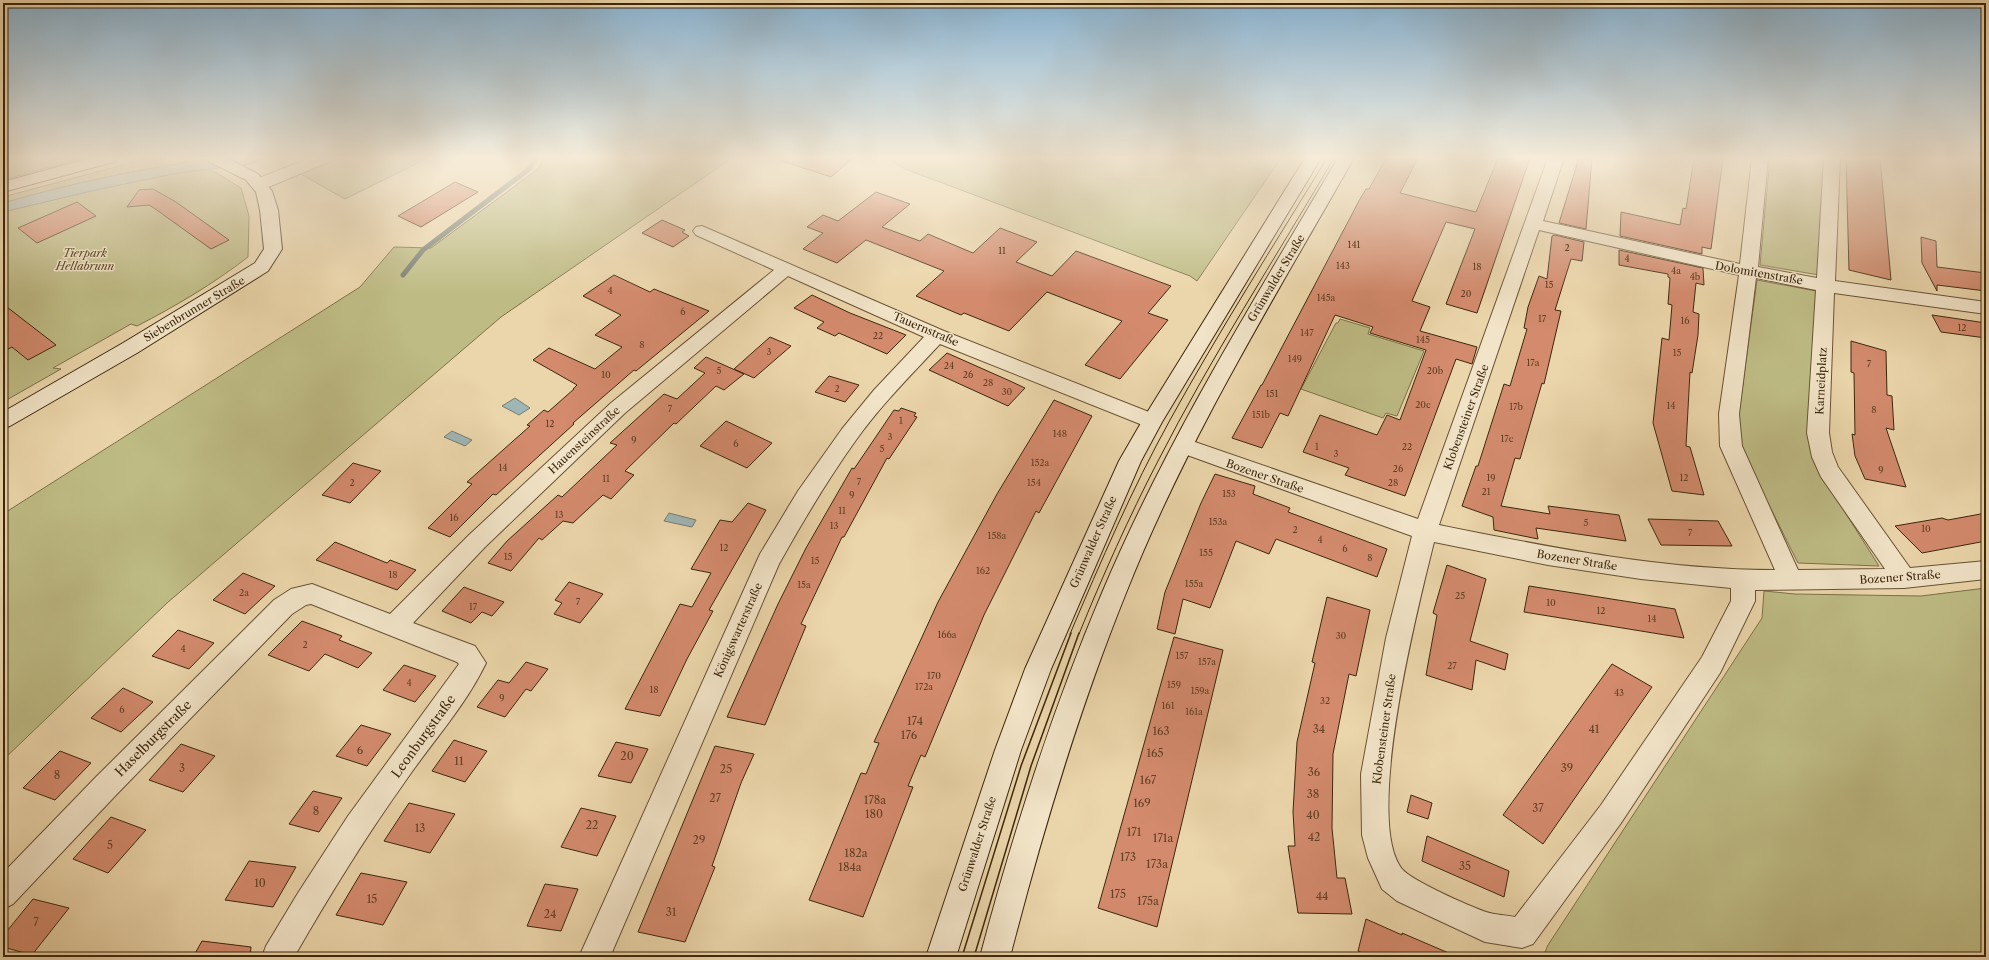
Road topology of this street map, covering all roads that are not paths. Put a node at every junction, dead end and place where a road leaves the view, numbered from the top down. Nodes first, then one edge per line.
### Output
1 (267, 203) edge
2 (1286, 203) edge
3 (1320, 203) edge
4 (1541, 203) edge
5 (1755, 203) edge
6 (1830, 203) edge
7 (1534, 224) junction
8 (702, 231) dead end
9 (787, 268) junction
10 (1748, 272) junction
11 (1825, 285) junction
12 (1986, 308) edge
13 (937, 335) junction
14 (3, 421) edge
15 (1152, 422) junction
16 (1184, 446) junction
17 (1425, 531) junction
18 (1986, 570) edge
19 (1904, 578) junction
20 (1743, 580) junction
21 (1791, 580) junction
22 (312, 594) joint
23 (394, 626) junction
24 (3, 894) edge
25 (277, 957) edge
26 (594, 957) edge
27 (941, 957) edge
28 (995, 957) edge

1 - 14 street, Siebenbrunner Straße
2 - 15 street, Grünwalder Straße
3 - 16 street, Grünwalder Straße
4 - 7 street, Klobensteiner Straße
5 - 10 street
6 - 11 street, Karneidplatz
7 - 10 street, Dolomitenstraße
7 - 17 street, Klobensteiner Straße
8 - 9 street, Tauernstraße
9 - 13 street, Tauernstraße
9 - 23 street, Hauensteinstraße
10 - 11 street, Dolomitenstraße
10 - 21 street
11 - 12 street, Dolomitenstraße
11 - 19 street, Karneidplatz
13 - 15 street, Tauernstraße
13 - 26 street, Königswarterstraße
15 - 27 street, Grünwalder Straße
16 - 17 street, Bozener Straße
16 - 28 street, Grünwalder Straße
17 - 20 street, Bozener Straße
17 - 20 street, Klobensteiner Straße
18 - 19 street, Bozener Straße
19 - 21 street, Bozener Straße
20 - 21 street, Bozener Straße
22 - 23 street, Leonburgstraße
22 - 24 street, Haselburgstraße
23 - 25 street, Leonburgstraße

